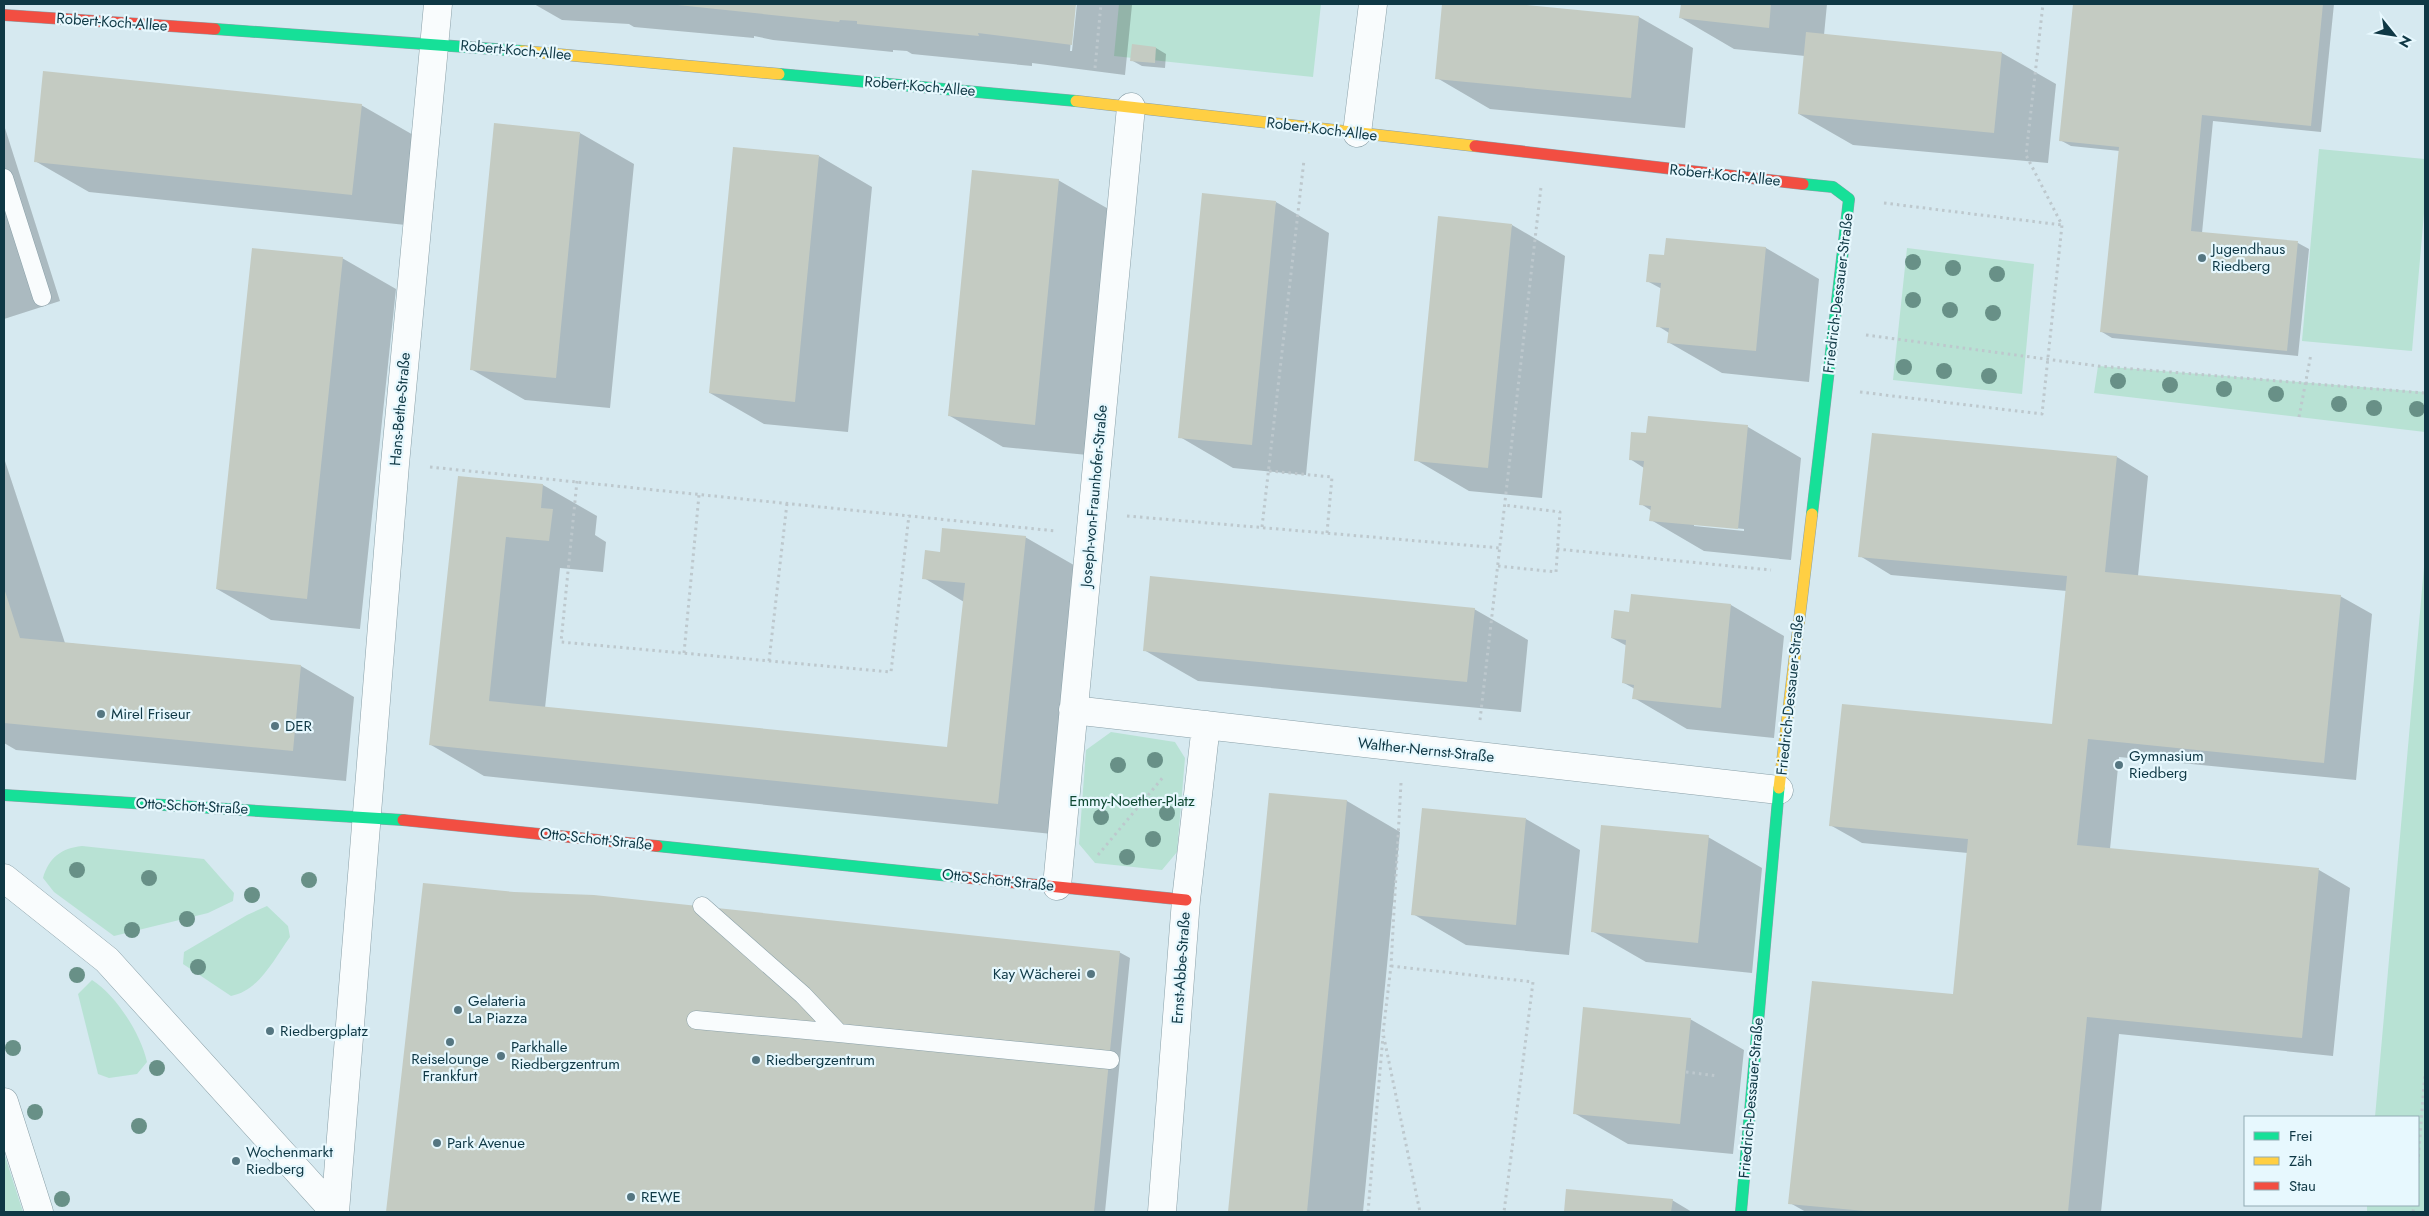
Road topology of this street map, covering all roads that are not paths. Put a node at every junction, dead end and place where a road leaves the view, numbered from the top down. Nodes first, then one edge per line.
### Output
1 (438, 4) edge
2 (1372, 4) edge
3 (4, 15) edge
4 (435, 43) junction
5 (1131, 106) junction
6 (1357, 133) junction
7 (4, 178) edge
8 (1833, 187) joint
9 (42, 297) dead end
10 (1073, 710) junction
11 (1206, 725) junction
12 (1779, 790) junction
13 (4, 795) edge
14 (366, 816) junction
15 (4, 878) edge
16 (1064, 887) junction
17 (1186, 900) junction
18 (702, 906) dead end
19 (696, 1020) dead end
20 (839, 1033) junction
21 (1110, 1060) dead end
22 (4, 1102) edge
23 (39, 1212) edge
24 (335, 1212) edge
25 (1162, 1212) edge
26 (1741, 1212) edge

1 - 4 street, Hans-Bethe-Straße
2 - 6 street
3 - 4 street, Robert-Koch-Allee
4 - 5 street, Robert-Koch-Allee
4 - 14 street, Hans-Bethe-Straße
5 - 6 street, Robert-Koch-Allee
5 - 10 street, Joseph-von-Fraunhofer-Straße
6 - 8 street, Robert-Koch-Allee
7 - 9 lane
8 - 12 street, Friedrich-Dessauer-Straße
10 - 11 street, Walther-Nernst-Straße
10 - 16 street, Joseph-von-Fraunhofer-Straße
11 - 12 street, Walther-Nernst-Straße
11 - 17 street, Ernst-Abbe-Straße
12 - 26 street, Friedrich-Dessauer-Straße
13 - 14 street, Otto-Schott-Straße
14 - 16 street, Otto-Schott-Straße
14 - 24 street
15 - 24 street
16 - 17 street, Otto-Schott-Straße
17 - 25 street, Ernst-Abbe-Straße
18 - 20 lane
19 - 20 lane
20 - 21 lane
22 - 23 street

